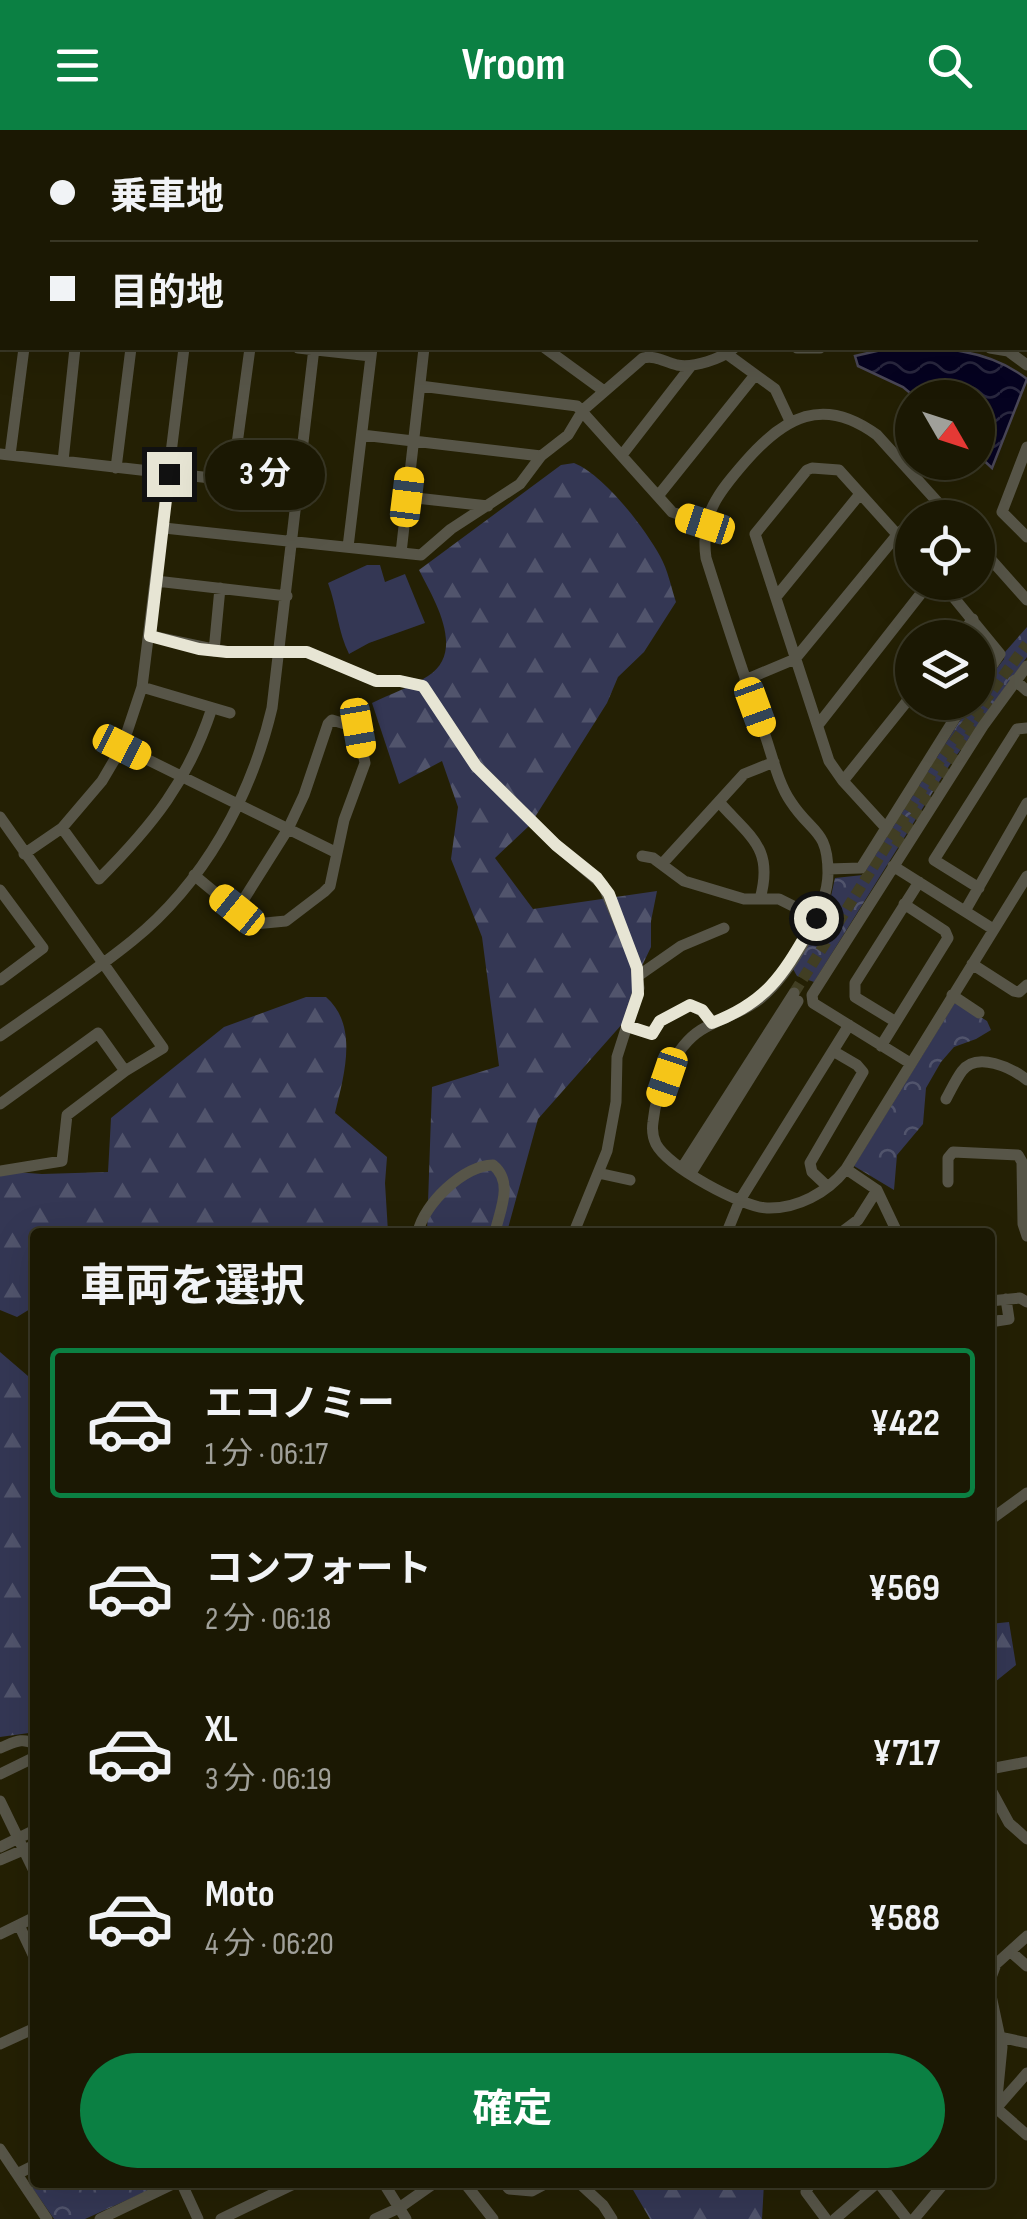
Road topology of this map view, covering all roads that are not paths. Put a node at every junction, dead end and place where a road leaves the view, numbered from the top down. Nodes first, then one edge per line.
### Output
1 (24, 350) edge
2 (75, 350) edge
3 (131, 350) edge
4 (184, 350) edge
5 (250, 350) edge
6 (314, 350) edge
7 (343, 350) edge
8 (424, 350) edge
9 (549, 350) edge
10 (731, 351) edge
11 (372, 352) edge
12 (690, 366) junction
13 (755, 376) junction
14 (420, 386) junction
15 (604, 391) junction
16 (584, 410) junction
17 (790, 421) junction
18 (362, 435) junction
19 (413, 441) junction
20 (1027, 447) edge
21 (5, 455) edge
22 (622, 455) junction
23 (541, 456) junction
24 (63, 461) junction
25 (116, 468) junction
26 (169, 474) junction
27 (232, 481) junction
28 (299, 488) junction
29 (860, 494) junction
30 (658, 496) junction
31 (407, 497) junction
32 (935, 500) edge
33 (488, 506) junction
34 (705, 524) junction
35 (164, 528) junction
36 (895, 533) edge
37 (895, 537) edge
38 (1027, 537) edge
39 (293, 541) junction
40 (348, 547) junction
41 (401, 553) junction
42 (995, 563) edge
43 (156, 581) junction
44 (220, 588) junction
45 (287, 596) junction
46 (776, 597) junction
47 (916, 600) edge
48 (957, 600) edge
49 (1027, 600) edge
50 (973, 619) edge
51 (150, 636) junction
52 (214, 651) junction
53 (281, 652) junction
54 (795, 659) junction
55 (1027, 666) edge
56 (745, 680) junction
57 (1015, 680) junction
58 (142, 687) junction
59 (1027, 690) edge
60 (212, 708) junction
61 (230, 714) dead end
62 (895, 716) edge
63 (954, 720) edge
64 (818, 725) junction
65 (1027, 728) edge
66 (122, 747) junction
67 (774, 762) junction
68 (184, 778) junction
69 (843, 781) junction
70 (719, 802) junction
71 (1027, 803) edge
72 (238, 805) junction
73 (0, 816) edge
74 (62, 828) junction
75 (886, 828) junction
76 (288, 829) junction
77 (335, 852) junction
78 (24, 854) junction
79 (642, 856) dead end
80 (662, 864) junction
81 (893, 866) junction
82 (828, 870) junction
83 (194, 875) junction
84 (919, 882) junction
85 (1025, 883) edge
86 (979, 888) junction
87 (0, 890) edge
88 (760, 899) junction
89 (904, 904) junction
90 (237, 910) junction
91 (965, 911) junction
92 (816, 918) junction
93 (724, 928) dead end
94 (993, 929) junction
95 (103, 962) junction
96 (972, 964) junction
97 (638, 976) junction
98 (0, 980) edge
99 (1027, 986) edge
100 (797, 995) tunnel mouth
101 (952, 995) junction
102 (979, 1013) dead end
103 (896, 1022) junction
104 (712, 1023) junction
105 (849, 1025) junction
106 (627, 1026) junction
107 (0, 1036) edge
108 (882, 1046) junction
109 (832, 1051) junction
110 (910, 1064) junction
111 (125, 1071) junction
112 (1027, 1080) edge
113 (946, 1099) dead end
114 (0, 1104) edge
115 (1025, 1159) edge
116 (0, 1170) edge
117 (687, 1170) junction
118 (846, 1170) junction
119 (598, 1173) junction
120 (630, 1180) dead end
121 (948, 1182) dead end
122 (828, 1188) junction
123 (877, 1190) junction
124 (740, 1200) junction
125 (858, 1220) junction
126 (420, 1228) edge
127 (496, 1228) edge
128 (576, 1228) edge
129 (730, 1228) edge
130 (847, 1228) edge
131 (862, 1228) edge
132 (895, 1228) edge
133 (1027, 1236) edge
134 (1006, 1299) junction
135 (995, 1300) edge
136 (1027, 1302) edge
137 (995, 1321) edge
138 (1027, 1493) edge
139 (995, 1516) edge
140 (30, 1741) edge
141 (0, 1748) edge
142 (30, 1759) edge
143 (1027, 1762) edge
144 (995, 1768) edge
145 (0, 1774) edge
146 (995, 1797) edge
147 (0, 1800) edge
148 (1027, 1839) edge
149 (26, 1844) edge
150 (0, 1848) edge
151 (0, 1860) edge
152 (30, 1920) edge
153 (19, 1925) junction
154 (0, 1934) edge
155 (1027, 1936) edge
156 (30, 1948) edge
157 (1011, 1952) junction
158 (995, 1958) edge
159 (1027, 1966) edge
160 (995, 2014) edge
161 (30, 2030) edge
162 (1000, 2037) junction
163 (1027, 2043) edge
164 (0, 2044) edge
165 (1027, 2073) edge
166 (995, 2098) edge
167 (995, 2110) edge
168 (995, 2113) edge
169 (1027, 2135) edge
170 (0, 2149) edge
171 (30, 2168) edge
172 (17, 2174) junction
173 (166, 2188) edge
174 (182, 2188) edge
175 (285, 2188) edge
176 (387, 2188) edge
177 (430, 2188) edge
178 (469, 2188) edge
179 (508, 2188) edge
180 (538, 2188) edge
181 (585, 2188) edge
182 (808, 2188) edge
183 (871, 2188) edge
184 (883, 2188) edge
185 (939, 2188) edge
186 (402, 2214) edge
187 (47, 2219) edge
188 (100, 2219) edge
189 (198, 2219) edge
190 (220, 2219) edge
191 (376, 2219) edge
192 (493, 2219) edge
193 (612, 2219) edge
194 (826, 2219) edge
195 (835, 2219) edge
196 (910, 2219) edge

1 - 21 street
2 - 24 street
3 - 25 street
4 - 26 street
5 - 27 street
6 - 28 street
7 - 11 street
8 - 14 street
9 - 15 street
10 - 12 street
10 - 13 street
11 - 18 street
12 - 15 street
12 - 22 street
13 - 17 street
13 - 30 street
14 - 16 street
14 - 19 street
15 - 16 street
16 - 22 street
16 - 23 street
17 - 32 street
17 - 34 street
18 - 19 street
18 - 40 street
19 - 23 street
19 - 31 street
20 - 38 street
21 - 24 street
22 - 30 street
23 - 33 street
24 - 25 street
25 - 26 street
26 - 27 street
26 - 35 street
27 - 28 street
28 - 39 street
29 - 36 street
29 - 46 street
29 - 46 street
30 - 34 street
31 - 33 street
31 - 41 street
33 - 41 street
34 - 56 street
35 - 39 street
35 - 43 street
37 - 54 street
39 - 40 street
39 - 45 street
40 - 41 street
42 - 49 street
43 - 44 street
43 - 51 street
44 - 45 street
44 - 52 street
45 - 53 street
46 - 54 street
47 - 64 street
48 - 50 street
51 - 52 street
51 - 58 street
52 - 53 street
53 - 72 street
53 - 97 street
54 - 56 street
54 - 64 street
55 - 57 street
56 - 67 street
57 - 59 street
57 - 81 street
58 - 60 street
58 - 66 street
60 - 61 street
60 - 68 street
62 - 69 street
63 - 75 street
64 - 69 street
65 - 86 street
66 - 68 street
66 - 74 street
67 - 70 street
67 - 82 street
68 - 72 street
68 - 74 street
69 - 75 street
70 - 80 street
70 - 88 street
71 - 86 street
72 - 76 street
72 - 83 street
73 - 78 street
74 - 78 street
75 - 82 street
76 - 77 street
76 - 77 street
76 - 90 street
77 - 90 street
78 - 95 street
79 - 80 street
80 - 88 street
81 - 84 street
81 - 105 street
82 - 92 street
83 - 90 street
83 - 95 street
84 - 89 street
84 - 91 street
85 - 94 street
86 - 91 street
87 - 98 street
88 - 92 street
89 - 103 street
89 - 103 street
91 - 94 street
92 - 104 street
93 - 97 street
94 - 96 street
95 - 107 street
95 - 111 street
96 - 99 street
96 - 101 street
97 - 106 street
100 - 117 street
101 - 102 street
101 - 110 street
103 - 108 street
104 - 106 street
104 - 117 street
105 - 108 street
105 - 109 street
106 - 119 street
108 - 110 street
109 - 122 street
109 - 124 street
110 - 118 street
111 - 114 street
111 - 116 street
112 - 113 street
115 - 121 street
115 - 133 street
117 - 124 street
118 - 122 street
118 - 123 street
119 - 120 street
119 - 128 street
122 - 124 street
123 - 125 street
123 - 132 street
124 - 129 street
125 - 130 street
125 - 131 street
126 - 127 street
134 - 135 street
134 - 136 street
134 - 137 street
138 - 139 street
140 - 141 street
142 - 145 street
143 - 144 street
146 - 148 street
147 - 149 street
149 - 150 street
149 - 151 street
152 - 153 street
153 - 154 street
153 - 156 street
155 - 157 street
157 - 158 street
157 - 159 street
160 - 162 street
161 - 164 street
162 - 163 street
162 - 166 street
165 - 167 street
168 - 169 street
170 - 172 street
171 - 172 street
172 - 187 street
173 - 188 street
174 - 189 street
175 - 190 street
176 - 186 street
177 - 186 street
178 - 192 street
179 - 180 street
181 - 193 street
182 - 194 street
183 - 195 street
184 - 196 street
185 - 196 street
186 - 191 street

